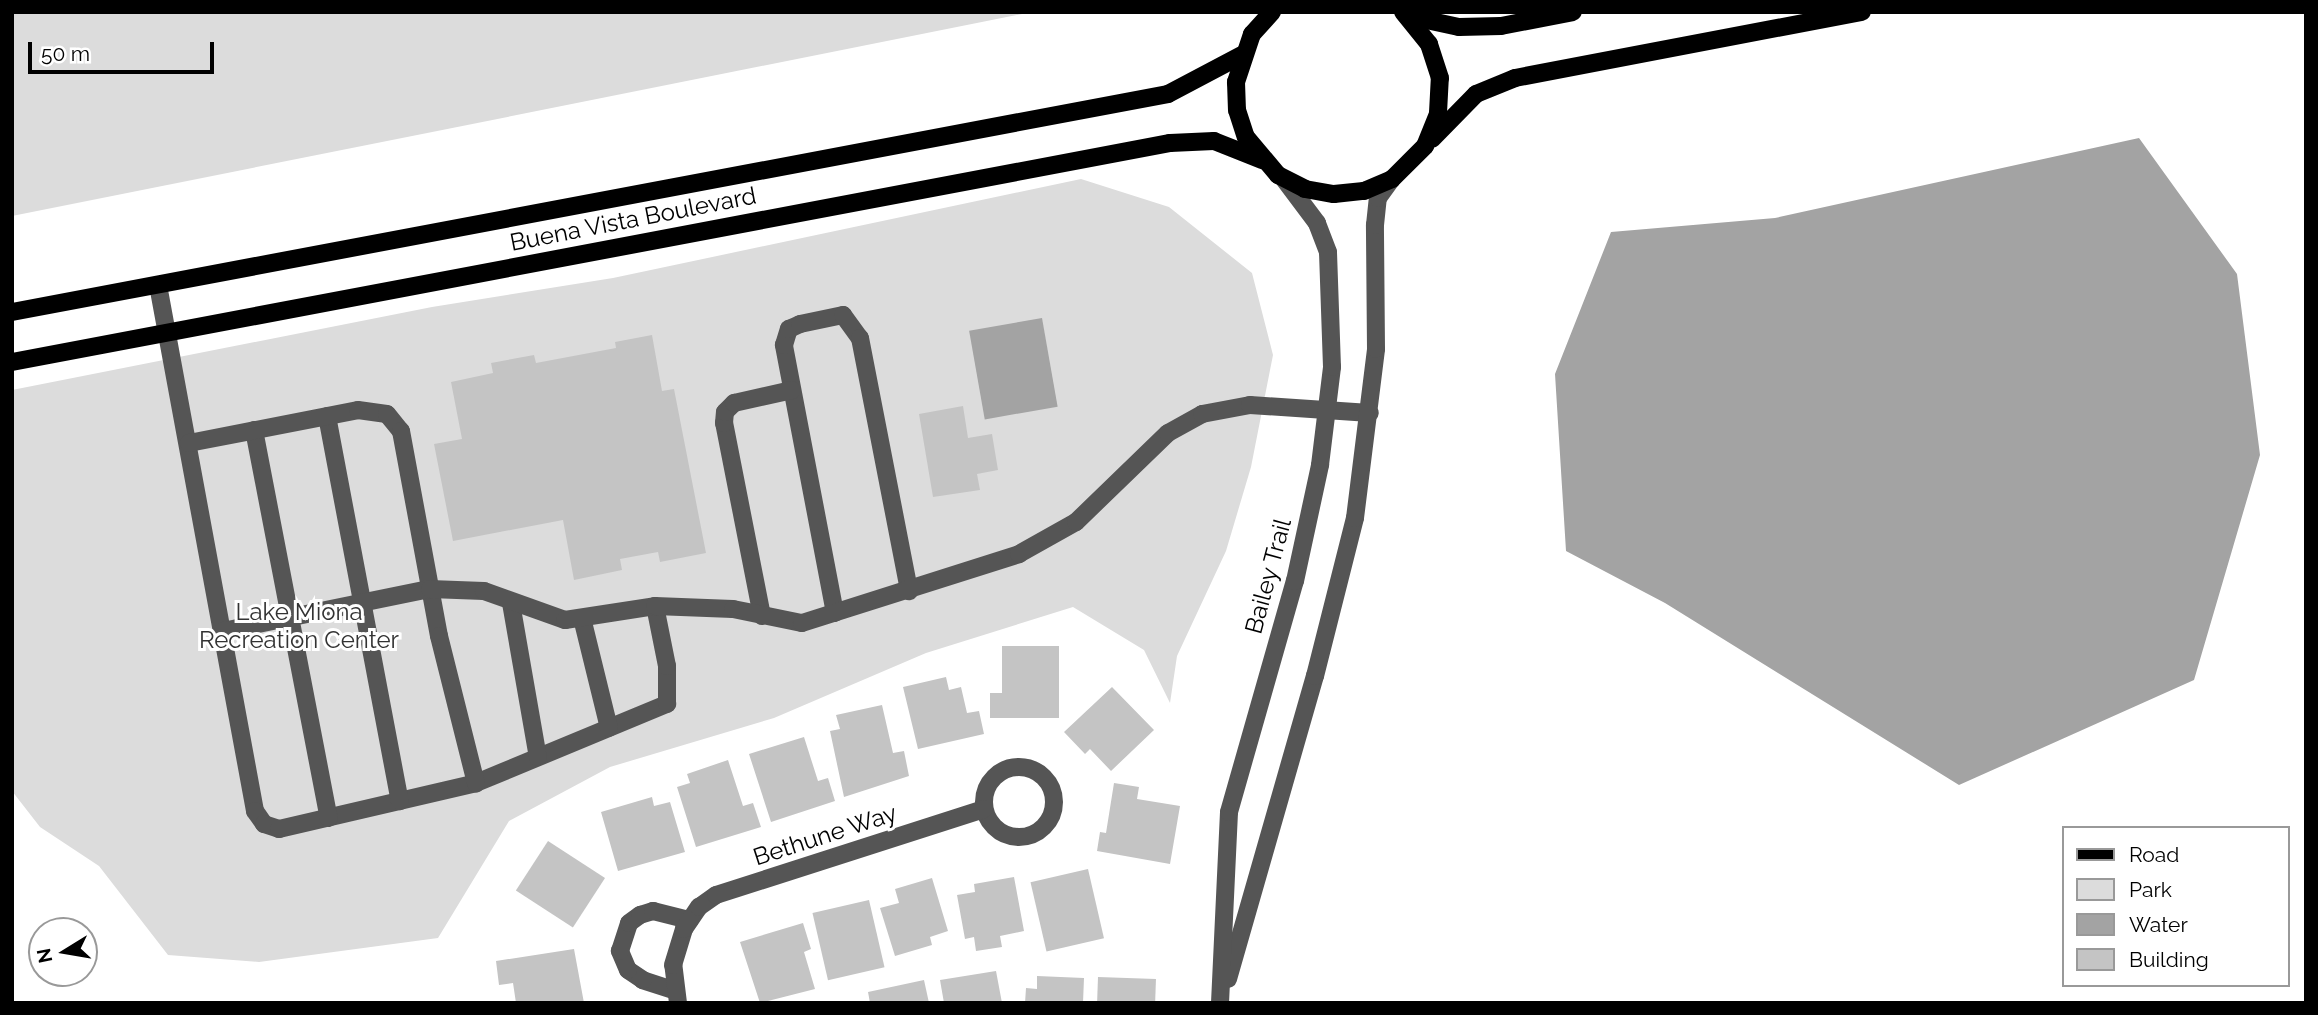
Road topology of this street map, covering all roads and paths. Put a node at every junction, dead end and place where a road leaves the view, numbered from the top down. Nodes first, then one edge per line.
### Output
1 (1573, 12) edge
2 (1862, 12) edge
3 (1269, 13) edge
4 (1406, 14) edge
5 (1242, 55) junction
6 (1425, 146) junction
7 (1262, 160) junction
8 (1278, 175) junction
9 (1392, 179) junction
10 (158, 285) junction
11 (12, 312) edge
12 (167, 331) junction
13 (12, 362) edge
14 (792, 390) junction
15 (1326, 410) junction
16 (1370, 413) junction
17 (327, 416) junction
18 (254, 430) junction
19 (189, 443) junction
20 (430, 589) junction
21 (909, 591) junction
22 (510, 603) junction
23 (363, 604) junction
24 (655, 606) junction
25 (835, 613) junction
26 (762, 616) junction
27 (582, 618) junction
28 (289, 619) junction
29 (223, 631) junction
30 (609, 728) junction
31 (538, 757) junction
32 (476, 783) junction
33 (400, 801) junction
34 (984, 808) junction
35 (329, 818) junction
36 (690, 920) junction
37 (676, 996) edge
38 (1221, 1003) edge

1 - 4 main road, Buena Vista Boulevard
2 - 6 main road, Buena Vista Boulevard
3 - 5 main road, Buena Vista Boulevard
4 - 6 main road, Buena Vista Boulevard
5 - 7 main road, Buena Vista Boulevard
5 - 10 main road, Buena Vista Boulevard
6 - 9 main road, Buena Vista Boulevard
7 - 8 main road, Buena Vista Boulevard
7 - 12 main road, Buena Vista Boulevard
8 - 9 main road, Buena Vista Boulevard
8 - 15 street, Bailey Trail
9 - 16 street, Bailey Trail
10 - 11 main road, Buena Vista Boulevard
10 - 12 street
12 - 13 main road, Buena Vista Boulevard
12 - 19 street
14 - 21 street
14 - 25 street
14 - 26 street
15 - 16 street
15 - 21 street
15 - 38 street, Bailey Trail
16 - 38 street, Bailey Trail
17 - 18 street
17 - 20 street
17 - 23 street
18 - 19 street
18 - 28 street
19 - 29 street
20 - 22 street
20 - 23 street
20 - 32 street
21 - 25 street
22 - 27 street
22 - 31 street
23 - 28 street
23 - 33 street
24 - 26 street
24 - 27 street
24 - 30 street
25 - 26 street
27 - 30 street
28 - 29 street
28 - 35 street
29 - 35 street
30 - 31 street
31 - 32 street
32 - 33 street
33 - 35 street
34 - 34 street
34 - 36 street, Bethune Way
36 - 37 street, Bethune Way
36 - 37 street, Bethune Way

